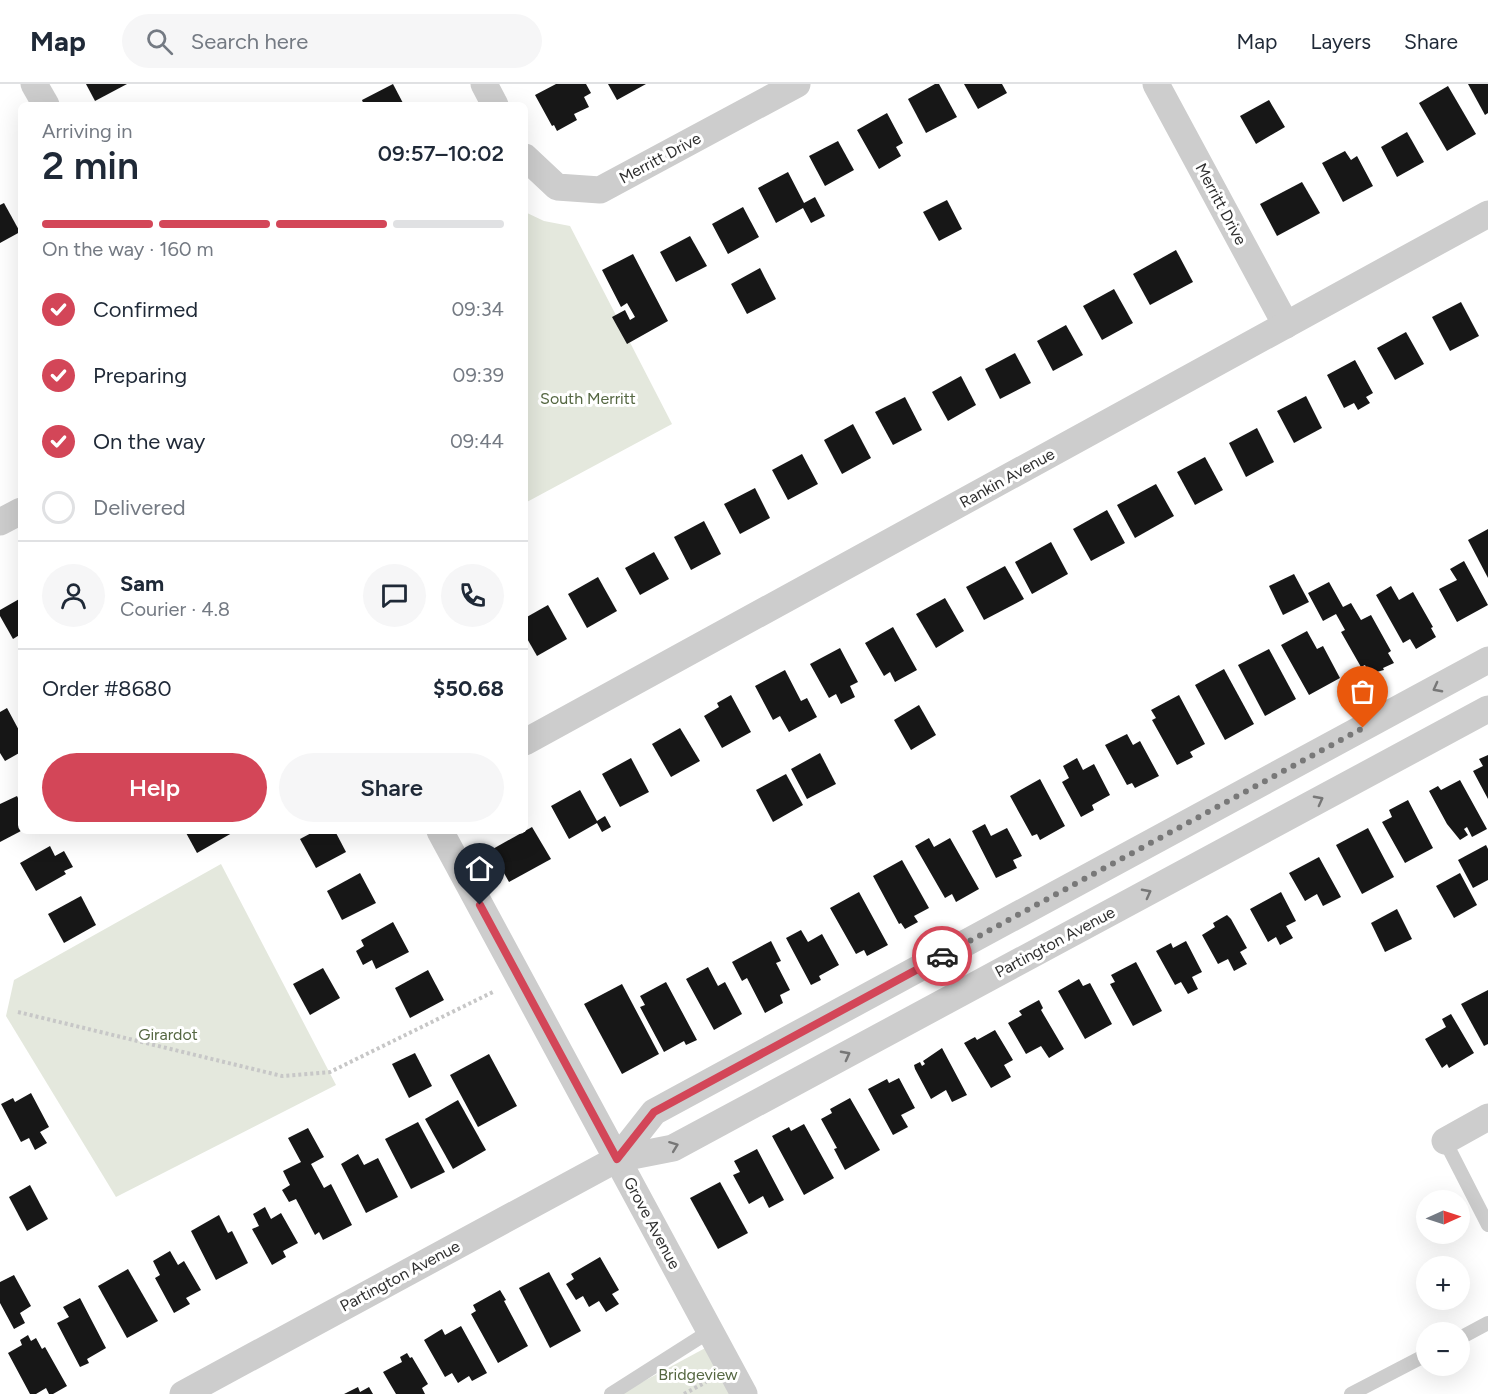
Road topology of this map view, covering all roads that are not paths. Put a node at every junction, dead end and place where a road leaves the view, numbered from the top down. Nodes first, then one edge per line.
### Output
1 (34, 84) edge
2 (484, 84) edge
3 (797, 84) edge
4 (1156, 84) edge
5 (44, 102) edge
6 (493, 102) edge
7 (528, 160) edge
8 (1488, 214) edge
9 (1286, 325) junction
10 (18, 513) edge
11 (0, 522) edge
12 (1488, 660) edge
13 (1488, 709) edge
14 (528, 740) edge
15 (442, 834) edge
16 (1488, 1117) edge
17 (1445, 1141) joint
18 (617, 1159) junction
19 (1488, 1225) edge
20 (1488, 1323) edge
21 (710, 1331) junction
22 (1470, 1333) edge
23 (1416, 1360) edge
24 (183, 1394) edge
25 (611, 1394) edge
26 (744, 1394) edge
27 (1351, 1394) edge

1 - 5 street
2 - 6 street
3 - 7 street, Merritt Drive
4 - 9 street, Merritt Drive
8 - 9 street, Rankin Avenue
9 - 14 street, Rankin Avenue
10 - 11 street
12 -> 18 street, Partington Avenue
18 -> 13 street, Partington Avenue
15 - 18 street, Grove Avenue
16 - 17 street
17 - 19 lane
18 - 21 street, Grove Avenue
18 - 24 street, Partington Avenue
20 - 22 lane
21 - 25 lane
21 - 26 street, Grove Avenue
23 - 27 lane

